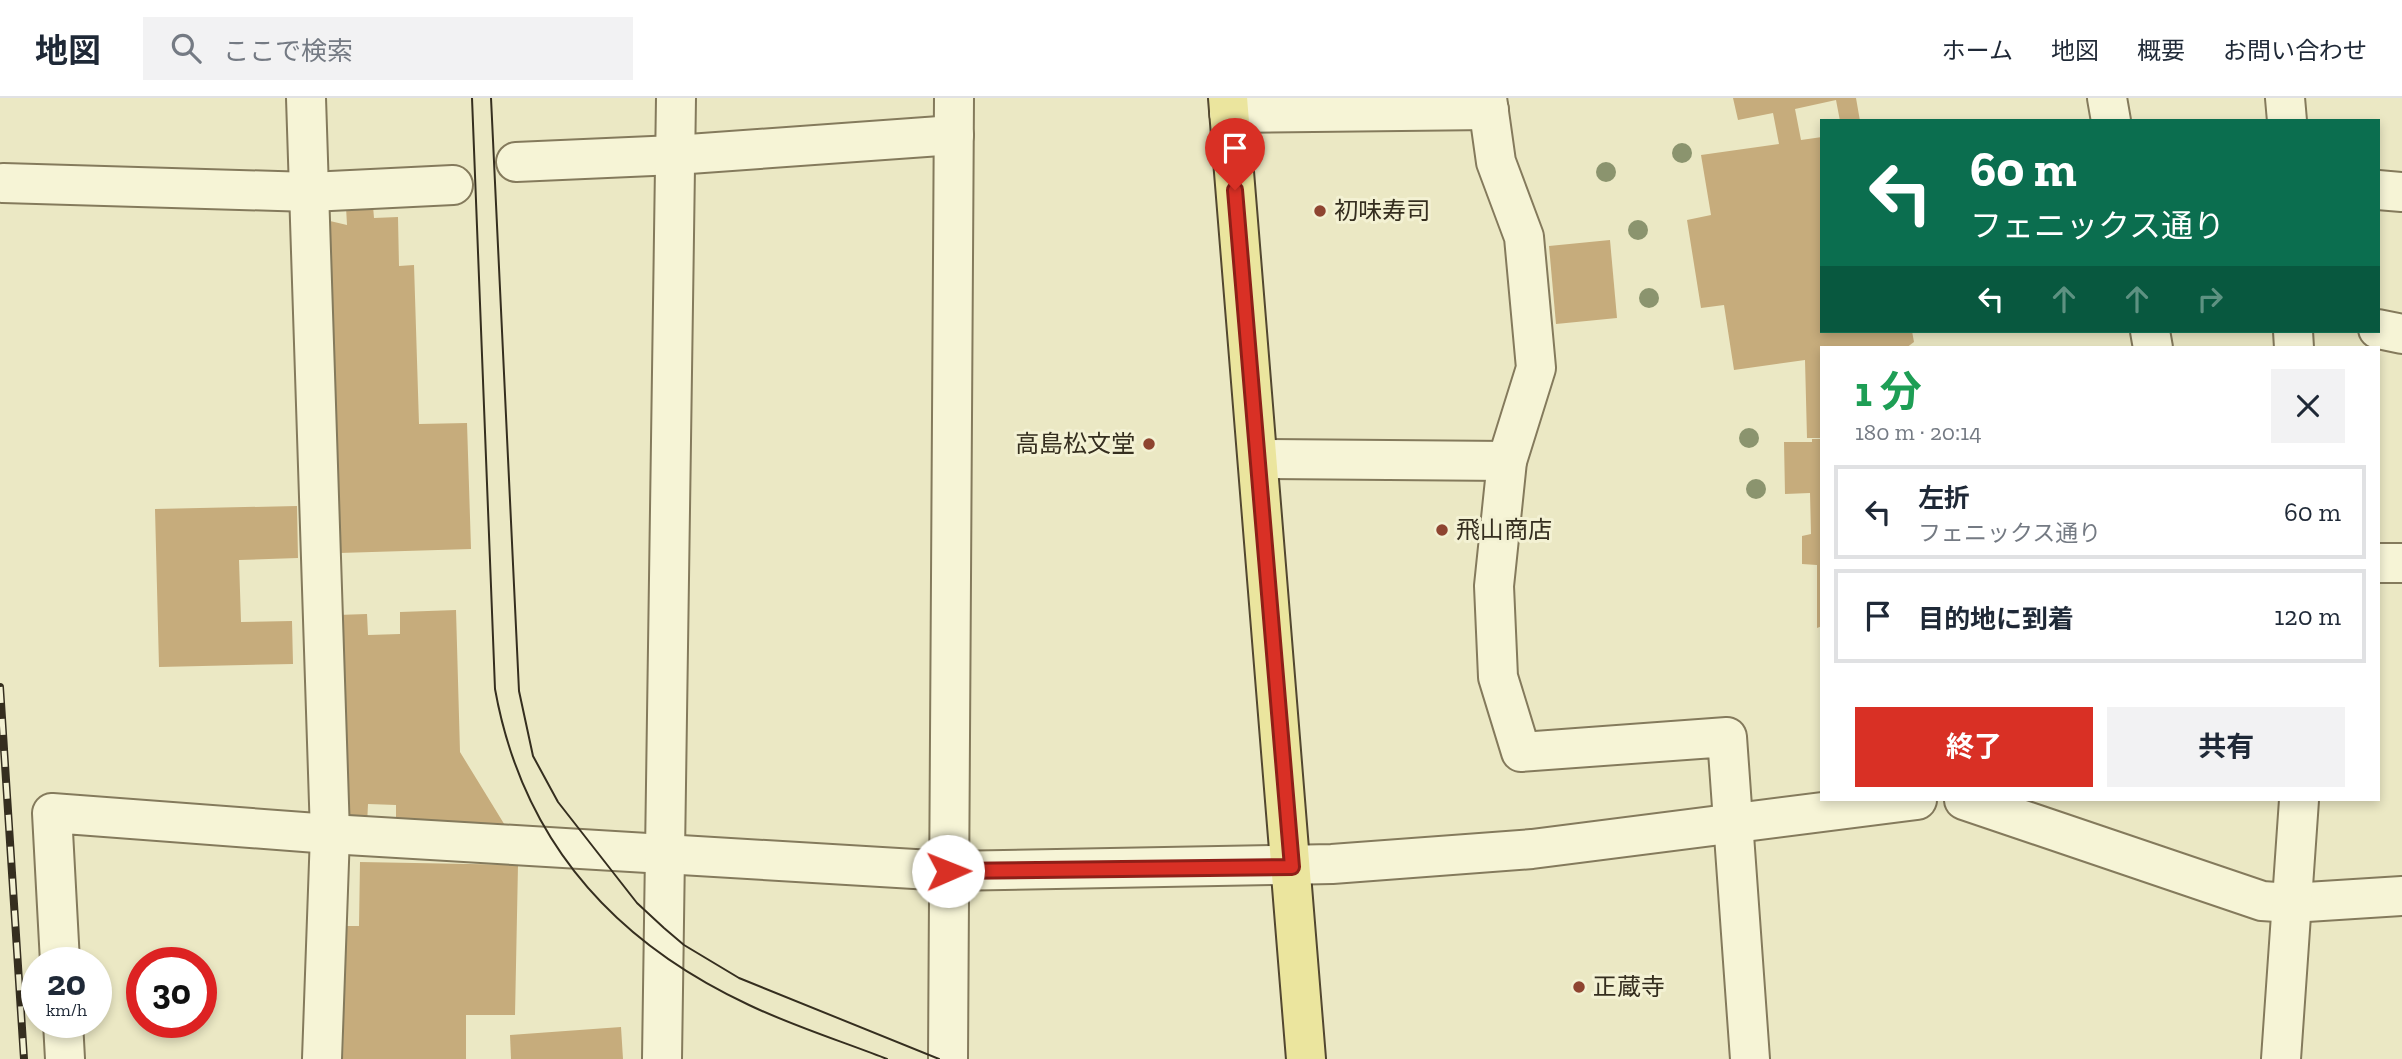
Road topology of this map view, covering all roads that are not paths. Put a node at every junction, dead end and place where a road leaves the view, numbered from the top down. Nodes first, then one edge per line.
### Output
1 (306, 98) edge
2 (676, 98) edge
3 (2107, 98) edge
4 (2285, 98) edge
5 (1488, 104) edge
6 (1228, 106) edge
7 (954, 116) edge
8 (2111, 119) edge
9 (2287, 119) edge
10 (675, 155) junction
11 (516, 162) dead end
12 (3, 183) dead end
13 (453, 185) dead end
14 (2380, 190) edge
15 (310, 192) junction
16 (2402, 192) edge
17 (2380, 329) edge
18 (2402, 334) edge
19 (1258, 459) junction
20 (1507, 461) junction
21 (2380, 563) edge
22 (2402, 564) edge
23 (1908, 801) edge
24 (1967, 801) edge
25 (2298, 801) edge
26 (1735, 821) junction
27 (330, 834) junction
28 (665, 854) junction
29 (1292, 867) junction
30 (948, 871) junction
31 (2402, 896) edge
32 (2291, 904) junction
33 (59, 947) edge
34 (64, 1038) edge
35 (65, 1059) edge
36 (322, 1059) edge
37 (662, 1059) edge
38 (948, 1059) edge
39 (1306, 1059) edge
40 (1750, 1059) edge
41 (2281, 1059) edge

1 - 15 street
2 - 10 street
3 - 8 street
4 - 9 street
5 - 6 street
5 - 20 street
6 - 19 main road
7 - 10 street
7 - 30 street
10 - 11 street
10 - 28 street
12 - 15 street
13 - 15 street
14 - 16 street
15 - 27 street
17 - 18 street
19 - 20 street
19 - 29 main road
20 - 26 street
21 - 22 street
23 - 26 street
24 - 32 street
25 - 32 street
26 - 29 street
26 - 40 street
27 - 28 street
27 - 33 street
27 - 36 street
28 - 30 street
28 - 37 street
29 - 30 street
29 - 39 main road
30 - 38 street
31 - 32 street
32 - 41 street
34 - 35 street

